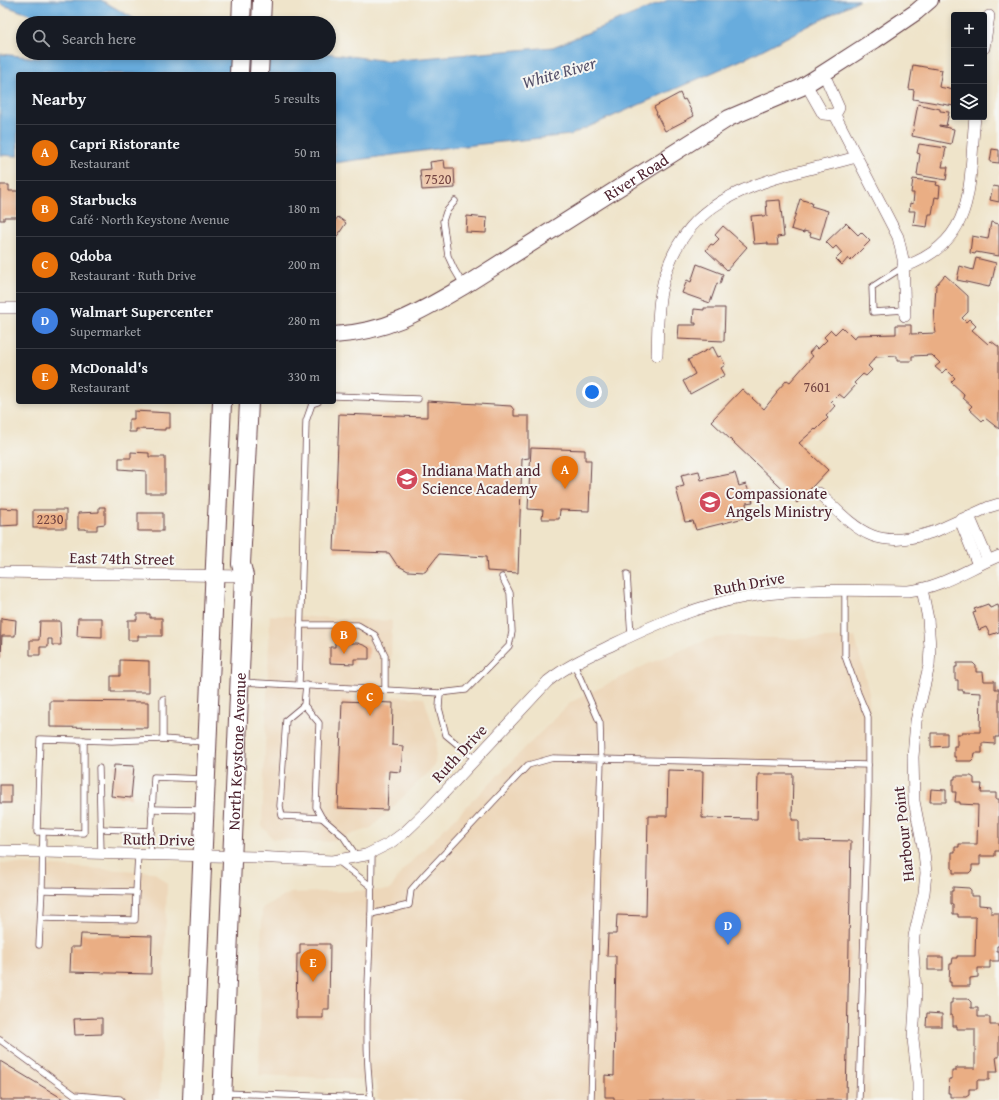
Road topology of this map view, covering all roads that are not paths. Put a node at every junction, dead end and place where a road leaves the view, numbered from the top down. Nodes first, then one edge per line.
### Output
1 (242, 0) edge
2 (262, 0) edge
3 (930, 0) edge
4 (241, 16) edge
5 (261, 16) edge
6 (990, 16) dead end
7 (987, 32) edge
8 (240, 60) edge
9 (260, 60) edge
10 (239, 72) edge
11 (259, 72) edge
12 (824, 74) junction
13 (806, 84) junction
14 (835, 115) junction
15 (974, 120) edge
16 (857, 157) junction
17 (455, 201) dead end
18 (903, 267) junction
19 (464, 286) junction
20 (0, 308) edge
21 (16, 308) edge
22 (905, 313) joint
23 (336, 335) edge
24 (657, 355) dead end
25 (336, 396) edge
26 (418, 399) dead end
27 (222, 404) edge
28 (248, 404) edge
29 (312, 404) edge
30 (820, 493) dead end
31 (999, 504) edge
32 (964, 518) junction
33 (999, 556) edge
34 (983, 562) junction
35 (0, 572) edge
36 (627, 574) dead end
37 (215, 575) junction
38 (244, 576) junction
39 (502, 577) dead end
40 (922, 589) junction
41 (845, 590) junction
42 (300, 625) junction
43 (632, 636) junction
44 (574, 664) junction
45 (240, 682) junction
46 (299, 685) junction
47 (306, 685) junction
48 (385, 690) junction
49 (440, 693) junction
50 (163, 699) dead end
51 (304, 705) junction
52 (163, 739) junction
53 (84, 740) junction
54 (207, 742) junction
55 (475, 759) junction
56 (601, 760) junction
57 (868, 765) junction
58 (99, 768) dead end
59 (206, 779) junction
60 (152, 809) junction
61 (204, 810) junction
62 (322, 818) junction
63 (102, 829) junction
64 (151, 830) junction
65 (43, 832) junction
66 (0, 851) edge
67 (42, 852) junction
68 (372, 853) junction
69 (101, 854) junction
70 (138, 854) junction
71 (150, 854) junction
72 (202, 856) junction
73 (232, 857) junction
74 (357, 857) junction
75 (338, 861) junction
76 (372, 887) junction
77 (42, 890) junction
78 (136, 892) junction
79 (372, 914) junction
80 (40, 918) junction
81 (39, 945) dead end
82 (0, 1040) edge
83 (222, 1096) edge
84 (371, 1099) edge
85 (121, 1100) edge
86 (192, 1100) edge
87 (591, 1100) edge
88 (859, 1100) edge
89 (918, 1100) edge

1 - 4 main road
2 - 5 main road
3 - 12 street, River Road
6 - 7 street
8 - 10 main road
9 - 11 main road
12 - 13 street, River Road
12 - 14 street
13 - 14 street
13 - 19 street, River Road
14 - 16 street
15 - 18 street
16 - 18 street
16 - 24 street
17 - 19 lane
18 - 22 street
18 - 22 lane
19 - 23 street, River Road
20 - 21 street
25 - 26 lane
27 - 37 main road, North Keystone Avenue
28 - 38 main road, North Keystone Avenue
29 - 42 lane
30 - 32 street
31 - 32 street
32 - 34 street
33 - 34 street, Ruth Drive
34 - 40 street, Ruth Drive
35 - 37 street, East 74th Street
36 - 43 lane
37 - 38 street, East 74th Street
37 - 54 main road, North Keystone Avenue
38 - 45 main road, North Keystone Avenue
39 - 49 lane
40 - 41 street, Ruth Drive
40 - 89 street, Harbour Point
41 - 43 street, Ruth Drive
41 - 57 lane
42 - 46 lane
42 - 48 lane
43 - 44 street, Ruth Drive
44 - 55 street, Ruth Drive
44 - 56 lane
45 - 46 lane
45 - 73 main road, North Keystone Avenue
46 - 47 lane
47 - 48 lane
47 - 51 lane
48 - 49 lane
49 - 55 lane
50 - 52 lane
51 - 62 lane
51 - 62 lane
52 - 53 lane
52 - 54 lane
53 - 65 lane
53 - 65 lane
54 - 59 main road, North Keystone Avenue
55 - 68 street, Ruth Drive
56 - 57 lane
56 - 79 lane
56 - 87 lane
57 - 88 lane
58 - 63 lane
59 - 60 lane
59 - 61 main road, North Keystone Avenue
60 - 61 lane
60 - 64 lane
61 - 72 main road, North Keystone Avenue
62 - 74 lane
63 - 64 lane
63 - 69 lane
64 - 71 lane
65 - 67 lane
66 - 67 street, Ruth Drive
67 - 69 street, Ruth Drive
67 - 77 lane
68 - 74 street, Ruth Drive
68 - 76 lane
69 - 70 street, Ruth Drive
70 - 71 street, Ruth Drive
70 - 78 lane
71 - 72 street, Ruth Drive
72 - 73 street, Ruth Drive
72 - 86 main road, North Keystone Avenue
73 - 75 street, Ruth Drive
73 - 83 main road, North Keystone Avenue
74 - 75 street, Ruth Drive
75 - 76 lane
76 - 79 lane
77 - 78 lane
77 - 80 lane
78 - 80 lane
79 - 84 lane
80 - 81 lane
82 - 85 lane
83 - 84 lane

